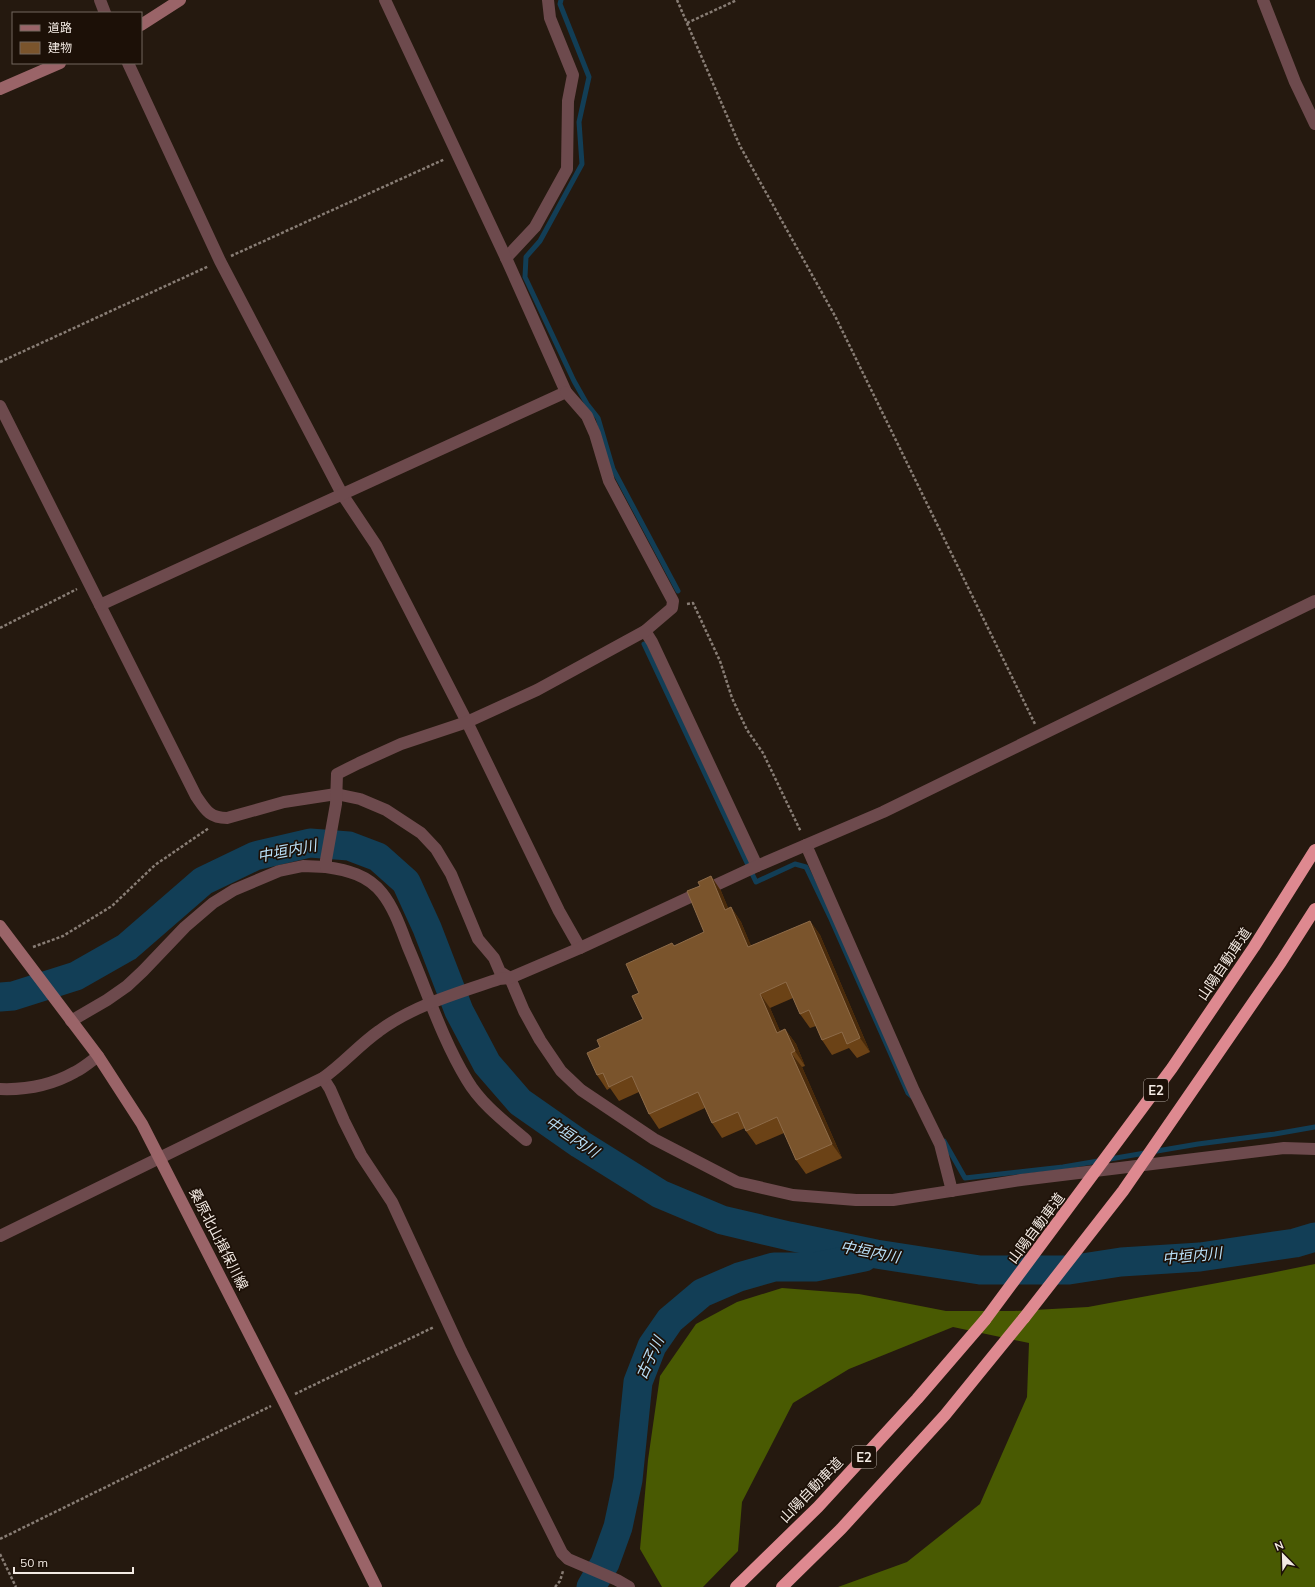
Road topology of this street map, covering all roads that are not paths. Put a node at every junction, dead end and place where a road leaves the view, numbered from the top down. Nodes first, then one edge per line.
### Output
1 (100, 0) edge
2 (180, 0) edge
3 (385, 0) edge
4 (548, 0) edge
5 (1264, 0) edge
6 (106, 12) edge
7 (142, 24) edge
8 (58, 64) edge
9 (128, 64) edge
10 (0, 89) edge
11 (1315, 124) edge
12 (506, 258) junction
13 (566, 392) junction
14 (0, 406) edge
15 (342, 494) junction
16 (1315, 601) edge
17 (100, 605) junction
18 (645, 631) junction
19 (467, 722) junction
20 (336, 799) junction
21 (806, 845) junction
22 (1315, 850) edge
23 (326, 864) junction
24 (757, 866) junction
25 (1315, 909) edge
26 (0, 926) edge
27 (580, 948) junction
28 (504, 978) junction
29 (434, 1002) junction
30 (68, 1017) junction
31 (98, 1056) junction
32 (323, 1078) junction
33 (0, 1089) edge
34 (526, 1140) dead end
35 (1315, 1149) edge
36 (160, 1158) junction
37 (952, 1191) junction
38 (0, 1236) edge
39 (376, 1587) edge
40 (629, 1587) edge
41 (736, 1587) edge
42 (782, 1587) edge

1 - 6 street
2 - 7 main road
3 - 12 street
4 - 12 street
5 - 11 street
8 - 10 main road
9 - 15 street
12 - 13 street
13 - 15 street
13 - 18 street
14 - 17 street
15 - 17 street
15 - 19 street
16 - 21 street
17 - 20 street
18 - 19 street
18 - 24 street
19 - 20 street
19 - 27 street
20 - 23 street
20 - 28 street
21 - 24 street
21 - 37 street
22 - 41 highway, 山陽自動車道 / E2, bridge
23 - 29 street
23 - 30 street
24 - 27 street
25 - 42 highway, E2, bridge
26 - 30 main road, 桑原北山揖保川線
27 - 28 street
28 - 29 street
28 - 37 street
29 - 32 street
29 - 34 street
30 - 31 main road, 桑原北山揖保川線
31 - 33 street
31 - 36 main road, 桑原北山揖保川線
32 - 36 street
32 - 40 street
35 - 37 street
36 - 38 street
36 - 39 main road, 桑原北山揖保川線

